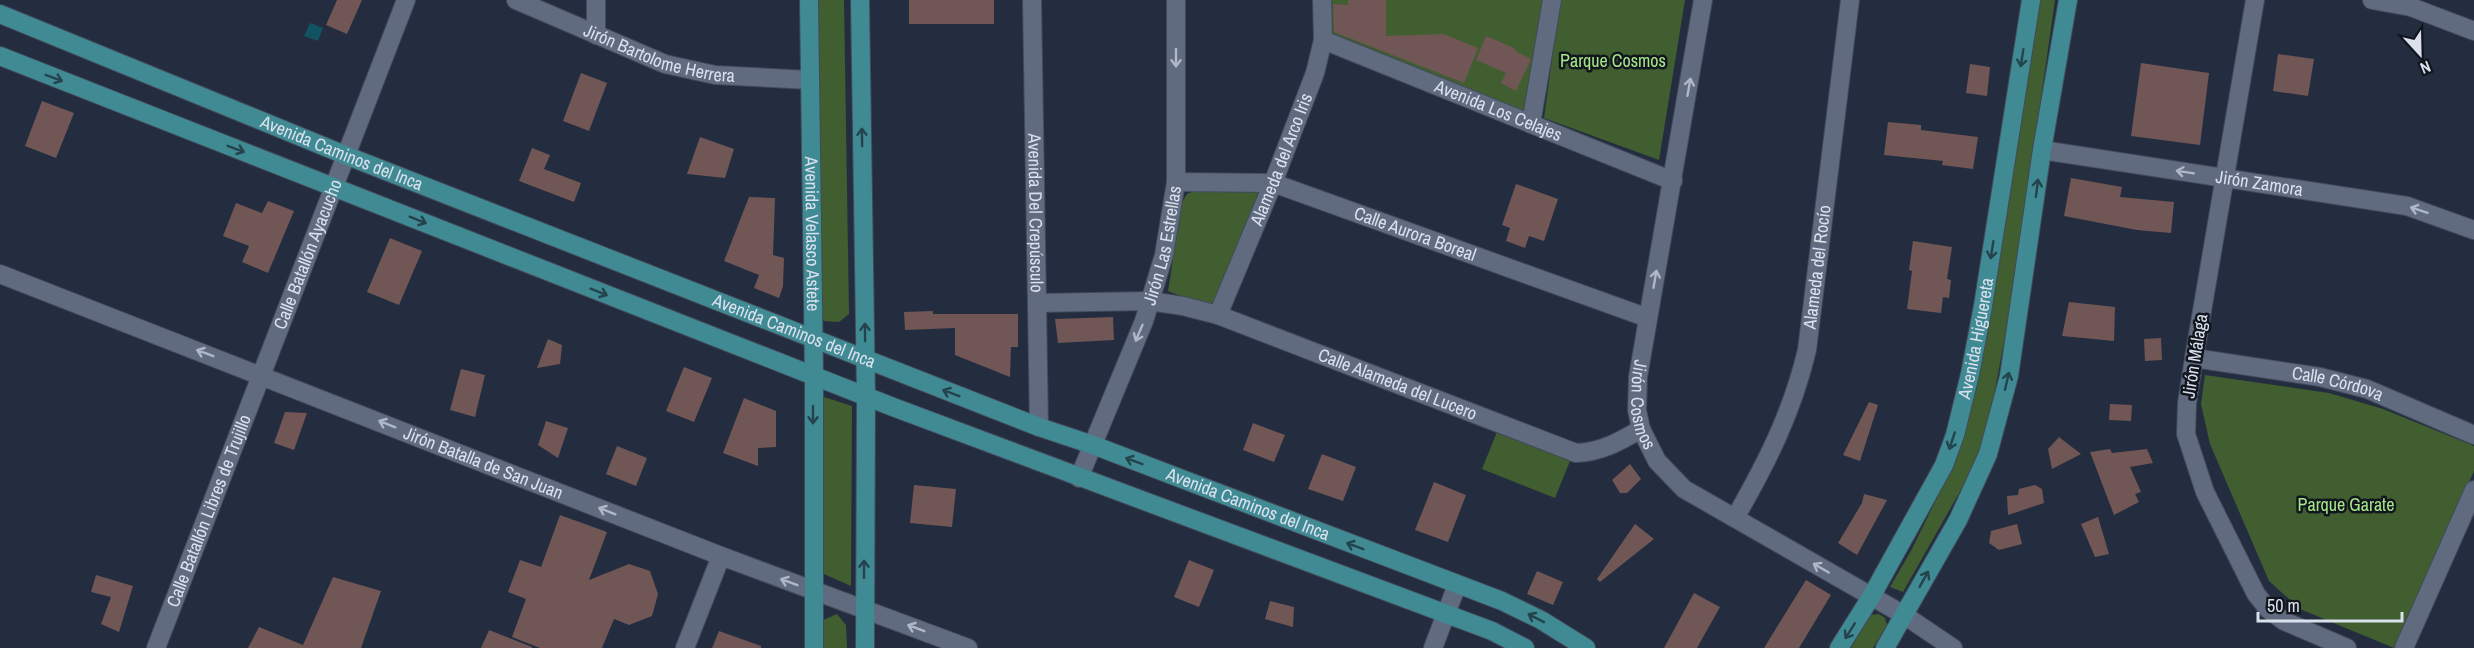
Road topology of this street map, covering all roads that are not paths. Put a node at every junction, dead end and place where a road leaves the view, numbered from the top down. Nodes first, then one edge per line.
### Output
1 (406, 0) edge
2 (516, 0) edge
3 (596, 0) edge
4 (809, 0) edge
5 (860, 0) edge
6 (1032, 0) edge
7 (1176, 0) edge
8 (1322, 0) edge
9 (1552, 0) edge
10 (1703, 0) edge
11 (1850, 0) edge
12 (2031, 0) edge
13 (2068, 0) edge
14 (2255, 0) edge
15 (2372, 0) edge
16 (0, 14) edge
17 (2474, 31) edge
18 (596, 35) junction
19 (1323, 40) junction
20 (0, 57) edge
21 (809, 80) junction
22 (1531, 124) junction
23 (2042, 150) junction
24 (345, 155) junction
25 (2224, 178) junction
26 (1673, 181) junction
27 (1176, 182) junction
28 (1273, 183) junction
29 (334, 187) junction
30 (2474, 230) edge
31 (0, 274) edge
32 (1149, 302) junction
33 (1037, 303) junction
34 (1218, 315) junction
35 (1648, 318) junction
36 (813, 338) junction
37 (2194, 358) junction
38 (866, 359) junction
39 (260, 374) junction
40 (814, 376) junction
41 (866, 397) junction
42 (1039, 427) junction
43 (1641, 429) junction
44 (2474, 435) edge
45 (1093, 445) junction
46 (1080, 478) junction
47 (2474, 490) edge
48 (1735, 518) junction
49 (721, 556) junction
50 (1457, 585) junction
51 (813, 591) junction
52 (1871, 597) junction
53 (864, 608) junction
54 (1445, 614) junction
55 (1904, 615) junction
56 (156, 648) edge
57 (686, 648) edge
58 (814, 648) edge
59 (865, 648) edge
60 (969, 648) edge
61 (1433, 648) edge
62 (1525, 648) edge
63 (1586, 648) edge
64 (1839, 648) edge
65 (1885, 648) edge
66 (1953, 648) edge
67 (2347, 648) edge
68 (2404, 648) edge

1 - 24 street, Calle Batallón Ayacucho
2 - 18 street, Jirón Bartolome Herrera
3 - 18 street
4 - 21 main road, Avenida Velasco Astete
38 -> 5 main road
6 - 33 street, Avenida Del Crepúsculo
7 -> 27 street, Jirón Las Estrellas
8 - 19 street, Alameda del Arco Iris
9 - 22 street
26 -> 10 street, Jirón Cosmos
11 - 48 street, Alameda del Rocío
12 -> 52 main road, Avenida Higuereta
13 - 23 main road, Avenida Higuereta
14 - 25 street, Jirón Málaga
15 - 17 street
16 - 24 main road, Avenida Caminos del Inca
18 - 21 street, Jirón Bartolome Herrera
19 - 22 street, Avenida Los Celajes
19 - 28 street, Alameda del Arco Iris
20 -> 29 main road, Avenida Caminos del Inca
21 - 36 main road, Avenida Velasco Astete
22 - 26 street, Avenida Los Celajes
25 -> 23 street, Jirón Zamora
55 -> 23 main road, Avenida Higuereta
24 - 29 street, Calle Batallón Ayacucho
24 - 36 main road, Avenida Caminos del Inca
30 -> 25 street, Jirón Zamora
25 - 37 street, Jirón Málaga
35 -> 26 street, Jirón Cosmos
27 - 28 street, Calle Aurora Boreal
27 - 32 street, Jirón Las Estrellas
28 - 34 street, Alameda del Arco Iris
28 - 35 street, Calle Aurora Boreal
29 - 39 street, Calle Batallón Ayacucho
29 -> 40 main road, Avenida Caminos del Inca
39 -> 31 street, Jirón Batalla de San Juan
32 - 33 street, Calle Alameda del Lucero
32 - 34 street, Calle Alameda del Lucero
32 -> 45 street, Jirón Las Estrellas
33 - 42 street, Avenida Del Crepúsculo
34 - 43 street, Calle Alameda del Lucero
35 - 43 street, Jirón Cosmos
36 - 38 main road, Avenida Caminos del Inca
36 - 40 main road, Avenida Velasco Astete
37 - 44 street, Calle Córdova
37 - 67 street, Jirón Málaga
38 - 41 main road
42 -> 38 main road, Avenida Caminos del Inca
49 -> 39 street, Jirón Batalla de San Juan
39 - 56 street, Calle Batallón Libres de Trujillo
40 - 41 main road, Avenida Caminos del Inca
40 -> 51 main road, Avenida Velasco Astete
41 - 46 main road, Avenida Caminos del Inca
53 -> 41 main road
42 - 45 main road, Avenida Caminos del Inca
43 - 48 street, Jirón Cosmos
45 - 46 street, Jirón Las Estrellas
50 -> 45 main road, Avenida Caminos del Inca
46 - 54 main road, Avenida Caminos del Inca
47 - 68 street
52 -> 48 street, Jirón Cosmos
51 -> 49 street, Jirón Batalla de San Juan
49 - 57 street
50 - 54 street
63 -> 50 main road, Avenida Caminos del Inca
51 - 53 street, Jirón Batalla de San Juan
51 - 58 main road, Avenida Velasco Astete
52 - 55 street, Jirón Cosmos
52 -> 64 main road, Avenida Higuereta
53 - 59 main road
60 -> 53 street, Jirón Batalla de San Juan
54 - 61 street
54 - 62 main road, Avenida Caminos del Inca
55 - 65 main road, Avenida Higuereta
55 - 66 street, Jirón Cosmos

